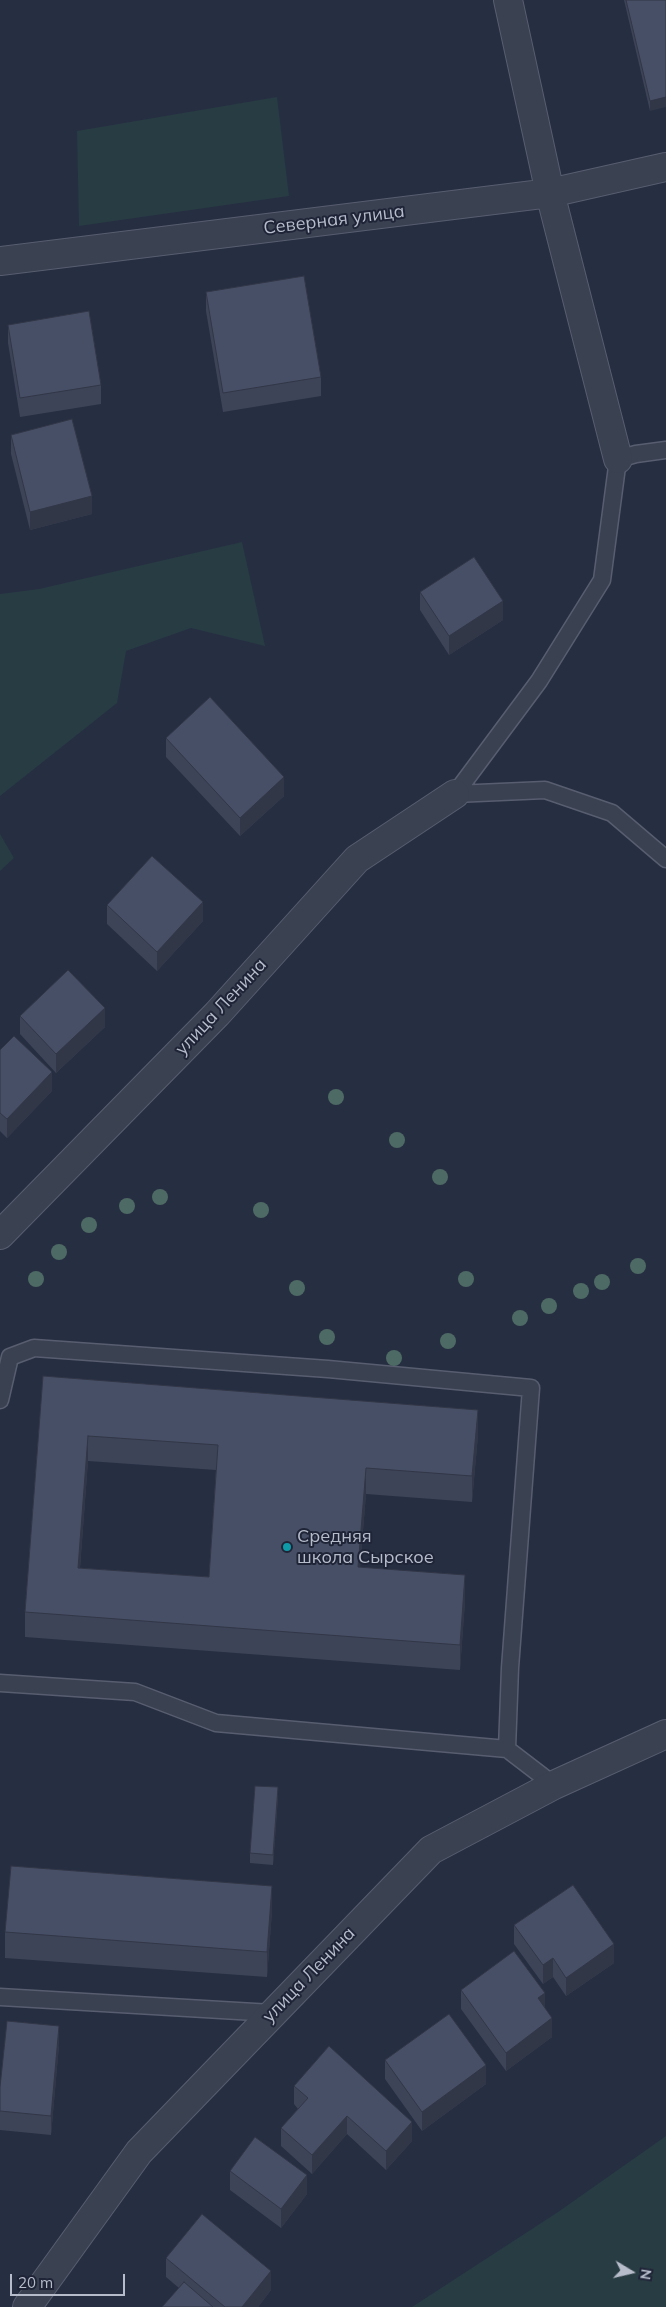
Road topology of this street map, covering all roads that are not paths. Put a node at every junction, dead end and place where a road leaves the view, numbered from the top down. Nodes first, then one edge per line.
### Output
1 (508, 0) edge
2 (666, 167) edge
3 (550, 193) junction
4 (0, 261) edge
5 (666, 450) edge
6 (618, 459) junction
7 (455, 794) junction
8 (666, 859) edge
9 (0, 1235) edge
10 (0, 1400) edge
11 (0, 1683) edge
12 (666, 1734) edge
13 (507, 1749) junction
14 (554, 1785) junction
15 (0, 1997) edge
16 (272, 2013) junction
17 (27, 2307) edge

1 - 3 street
2 - 3 street, Северная улица
3 - 4 street, Северная улица
3 - 6 street
5 - 6 lane
6 - 7 lane
7 - 8 lane
7 - 9 street, улица Ленина
10 - 13 lane
11 - 13 lane
12 - 14 street, улица Ленина
13 - 14 lane
14 - 16 street, улица Ленина
15 - 16 lane
16 - 17 street, улица Ленина

